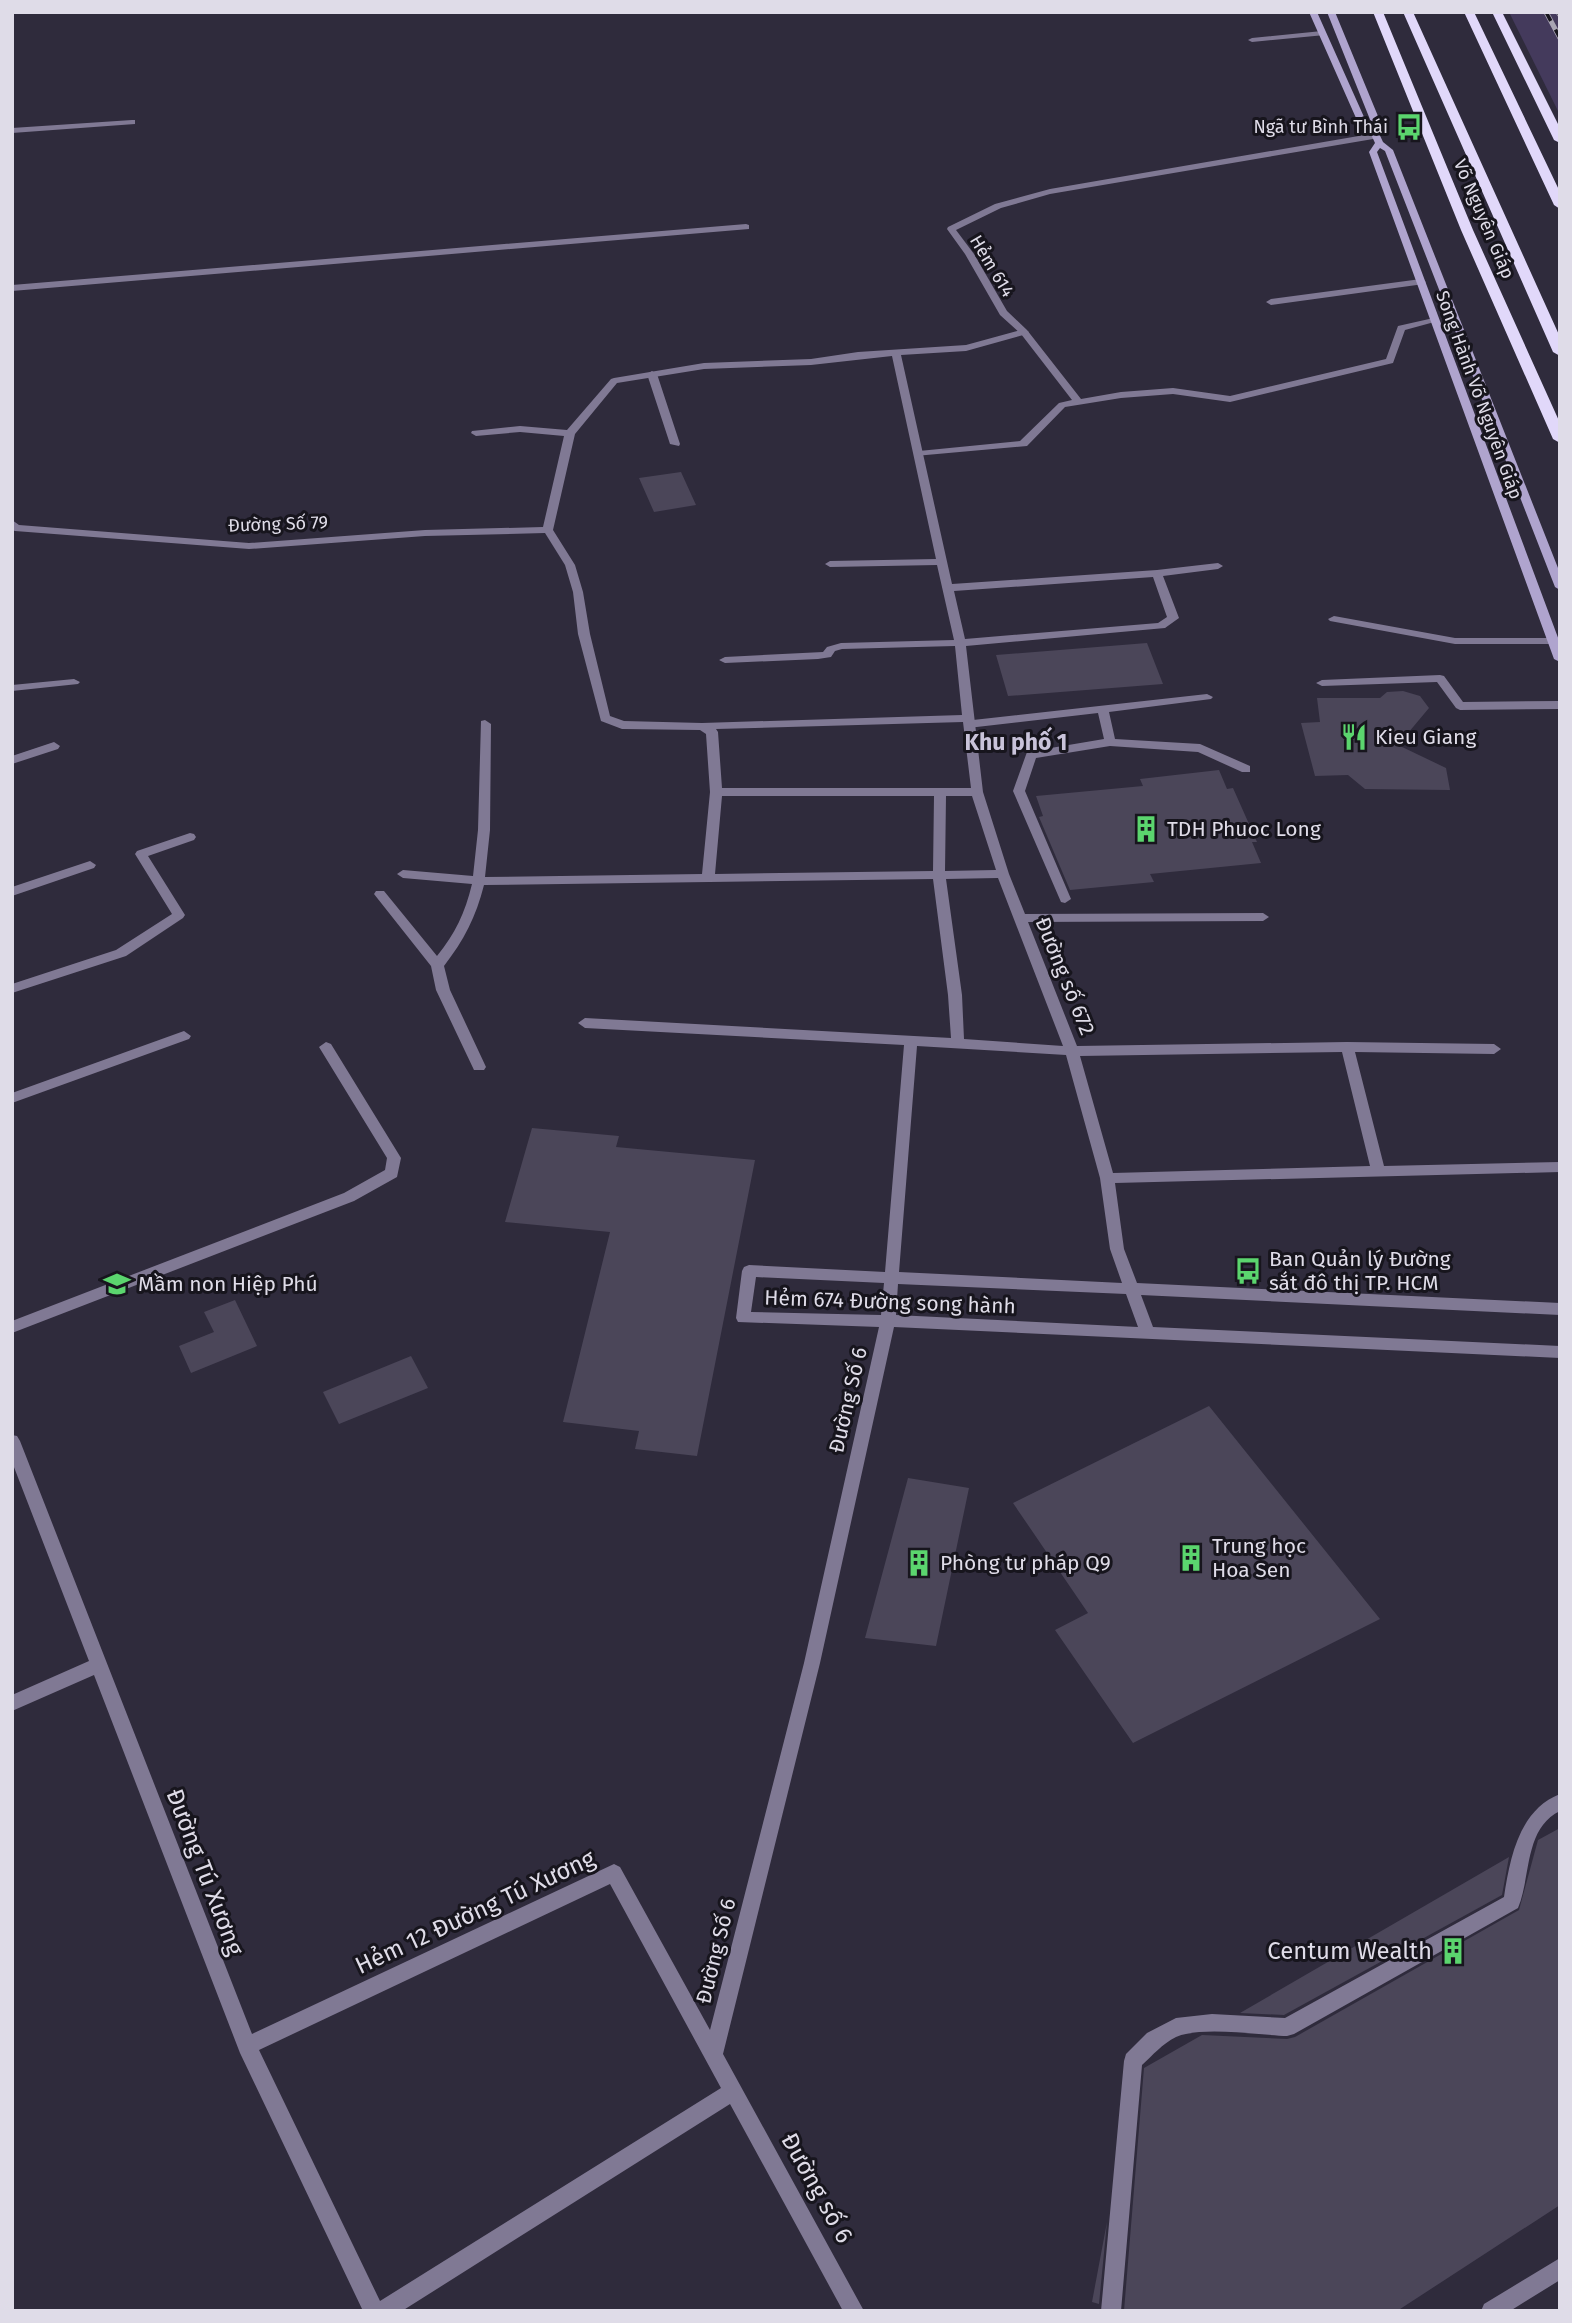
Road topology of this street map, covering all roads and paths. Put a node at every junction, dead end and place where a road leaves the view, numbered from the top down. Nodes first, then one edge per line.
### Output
1 (1313, 12) edge
2 (1331, 12) edge
3 (1378, 12) edge
4 (1408, 12) edge
5 (1469, 12) edge
6 (1497, 12) edge
7 (1322, 33) junction
8 (1252, 40) dead end
9 (132, 122) dead end
10 (12, 131) edge
11 (1376, 136) junction
12 (1560, 140) edge
13 (1560, 205) edge
14 (747, 227) dead end
15 (1421, 282) junction
16 (12, 288) edge
17 (1271, 302) dead end
18 (1435, 319) junction
19 (1024, 332) junction
20 (1560, 352) edge
21 (896, 354) junction
22 (652, 374) junction
23 (1078, 402) junction
24 (476, 433) dead end
25 (570, 433) junction
26 (1560, 439) edge
27 (675, 444) dead end
28 (919, 454) junction
29 (12, 523) edge
30 (548, 530) junction
31 (943, 562) junction
32 (830, 564) dead end
33 (1218, 566) dead end
34 (1157, 573) junction
35 (1560, 587) edge
36 (949, 588) junction
37 (1334, 619) dead end
38 (1553, 641) junction
39 (960, 643) junction
40 (1560, 659) edge
41 (725, 660) dead end
42 (74, 682) dead end
43 (1322, 683) dead end
44 (12, 688) edge
45 (1207, 697) dead end
46 (1560, 705) edge
47 (1103, 708) junction
48 (968, 721) junction
49 (485, 724) dead end
50 (702, 726) junction
51 (1110, 742) junction
52 (54, 746) dead end
53 (12, 760) edge
54 (1246, 769) dead end
55 (716, 792) junction
56 (940, 792) junction
57 (977, 792) junction
58 (190, 836) dead end
59 (90, 865) dead end
60 (403, 874) dead end
61 (1003, 874) junction
62 (939, 876) junction
63 (708, 878) junction
64 (479, 881) junction
65 (12, 892) edge
66 (380, 894) dead end
67 (1065, 899) dead end
68 (1019, 918) junction
69 (1263, 918) dead end
70 (437, 965) junction
71 (12, 989) edge
72 (584, 1024) dead end
73 (184, 1036) dead end
74 (911, 1041) junction
75 (958, 1043) junction
76 (326, 1047) dead end
77 (1347, 1047) junction
78 (1494, 1049) dead end
79 (1072, 1051) junction
80 (479, 1067) dead end
81 (12, 1098) edge
82 (1560, 1167) edge
83 (1378, 1171) junction
84 (1107, 1178) junction
85 (891, 1279) junction
86 (1133, 1288) junction
87 (1560, 1309) edge
88 (888, 1321) junction
89 (12, 1327) edge
90 (1147, 1333) junction
91 (1560, 1352) edge
92 (12, 1441) edge
93 (98, 1665) junction
94 (12, 1703) edge
95 (1560, 1802) edge
96 (247, 2046) junction
97 (714, 2053) junction
98 (734, 2091) junction
99 (1560, 2268) edge
100 (374, 2311) edge
101 (383, 2311) edge
102 (854, 2311) edge
103 (1111, 2311) edge
104 (1491, 2311) edge

1 - 7 main road
2 - 11 main road, Song Hành Võ Nguyên Giáp
3 - 26 highway, Võ Nguyên Giáp
4 - 20 highway, Võ Nguyên Giáp
5 - 13 highway
6 - 12 highway
7 - 8 street
7 - 11 main road
9 - 10 street
11 - 15 main road, Song Hành Võ Nguyên Giáp
11 - 19 street, Hẻm 614
11 - 35 main road, Song Hành Võ Nguyên Giáp
14 - 16 street
15 - 17 street
15 - 18 main road, Song Hành Võ Nguyên Giáp
18 - 23 street
18 - 38 main road, Song Hành Võ Nguyên Giáp
19 - 21 street
19 - 23 street
21 - 22 street
21 - 28 street, Đường số 672
22 - 25 street
22 - 27 street
23 - 28 street
24 - 25 street
25 - 30 street
28 - 31 street, Đường số 672
29 - 30 street, Đường Số 79
30 - 50 street
31 - 32 street
31 - 36 street, Đường số 672
33 - 34 street
34 - 36 street
34 - 39 street
36 - 39 street, Đường số 672
37 - 38 street
38 - 40 main road, Song Hành Võ Nguyên Giáp
39 - 41 street
39 - 48 street, Đường số 672
42 - 44 street
43 - 46 street
45 - 47 street
47 - 48 street
47 - 51 street
48 - 50 street
48 - 57 street, Đường số 672
49 - 64 street
50 - 55 street
51 - 54 street
51 - 67 street
52 - 53 street
55 - 56 street
55 - 63 street
56 - 57 street
56 - 62 street
57 - 61 street, Đường số 672
58 - 71 street
59 - 65 street
60 - 64 street
61 - 62 street
61 - 68 street, Đường số 672
62 - 63 street
62 - 75 street
63 - 64 street
64 - 70 street
66 - 70 street
68 - 69 street
68 - 79 street, Đường số 672
70 - 80 street
72 - 74 street
73 - 81 street
74 - 75 street
74 - 85 street, Đường Số 6
75 - 79 street
76 - 89 street
77 - 78 street
77 - 79 street
77 - 83 street
79 - 84 street, Đường số 672
82 - 83 street
83 - 84 street
84 - 86 street, Đường số 672
85 - 86 street, Hẻm 674 Đường song hành
85 - 88 street, Đường Số 6
85 - 88 street, Hẻm 674 Đường song hành
86 - 87 street, Hẻm 674 Đường song hành
86 - 90 street, Đường số 672
88 - 90 street, Hẻm 674 Đường song hành
88 - 97 street, Đường Số 6
90 - 91 street, Hẻm 674 Đường song hành
92 - 93 street, Đường Tú Xương
93 - 94 street
93 - 96 street, Đường Tú Xương
95 - 103 street
96 - 97 street, Hẻm 12 Đường Tú Xương
96 - 100 street, Đường Tú Xương
97 - 98 street, Hẻm 12 Đường Tú Xương
98 - 101 street
98 - 102 street, Đường số 6
99 - 104 street

